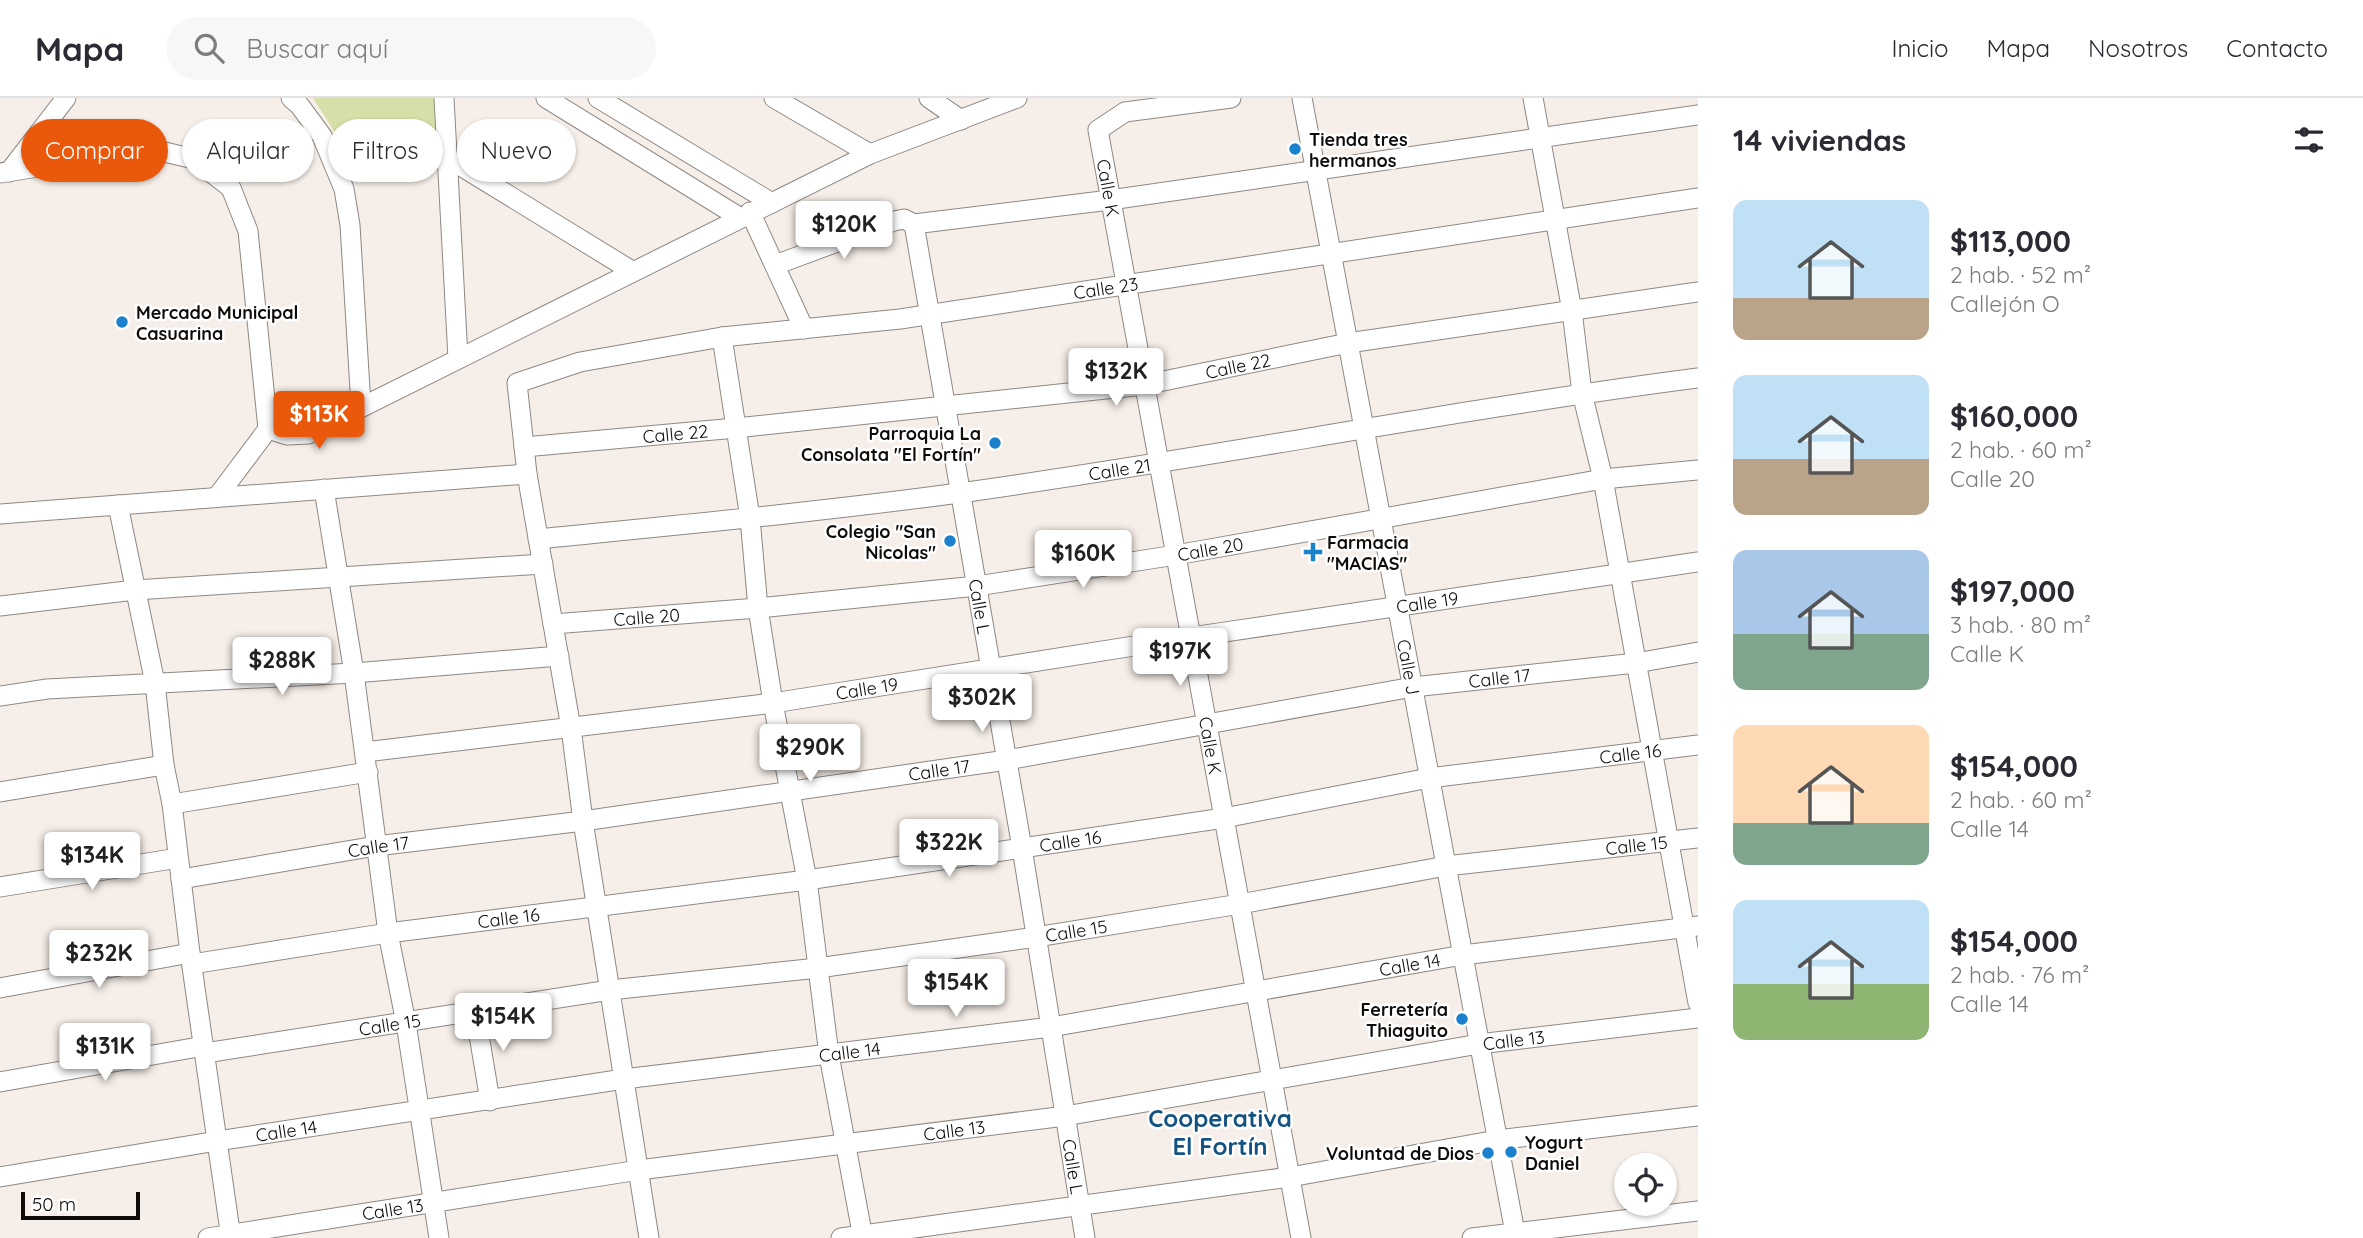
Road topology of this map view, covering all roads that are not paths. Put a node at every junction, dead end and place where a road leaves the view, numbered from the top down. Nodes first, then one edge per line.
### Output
1 (66, 98) edge
2 (290, 98) edge
3 (444, 98) edge
4 (546, 98) edge
5 (598, 98) edge
6 (774, 98) edge
7 (929, 98) edge
8 (1017, 98) edge
9 (1231, 98) edge
10 (1302, 98) edge
11 (1533, 98) edge
12 (1698, 115) edge
13 (961, 120) junction
14 (1540, 137) junction
15 (870, 154) junction
16 (446, 157) junction
17 (1315, 170) junction
18 (4, 172) edge
19 (1698, 198) edge
20 (1110, 200) junction
21 (772, 203) junction
22 (745, 215) junction
23 (1555, 219) junction
24 (914, 224) junction
25 (1331, 252) junction
26 (775, 265) junction
27 (632, 271) junction
28 (1126, 284) junction
29 (1698, 292) edge
30 (1572, 311) junction
31 (930, 315) junction
32 (804, 329) junction
33 (722, 337) junction
34 (1348, 343) junction
35 (458, 358) junction
36 (1698, 378) edge
37 (1144, 385) junction
38 (1583, 393) junction
39 (361, 406) junction
40 (945, 406) junction
41 (736, 428) junction
42 (268, 429) junction
43 (1364, 430) junction
44 (524, 447) junction
45 (1159, 463) junction
46 (1698, 470) edge
47 (527, 474) junction
48 (1603, 480) junction
49 (324, 489) junction
50 (960, 493) junction
51 (217, 497) junction
52 (118, 505) junction
53 (0, 514) edge
54 (750, 519) junction
55 (1381, 519) junction
56 (538, 539) junction
57 (1175, 555) junction
58 (1698, 562) edge
59 (543, 564) junction
60 (1620, 575) junction
61 (338, 577) junction
62 (977, 586) junction
63 (135, 590) junction
64 (0, 606) edge
65 (1397, 607) junction
66 (758, 608) junction
67 (553, 624) junction
68 (1191, 637) junction
69 (1698, 652) edge
70 (559, 656) junction
71 (1636, 663) junction
72 (991, 670) junction
73 (354, 673) junction
74 (155, 684) junction
75 (1413, 687) junction
76 (0, 695) edge
77 (773, 703) junction
78 (1207, 726) junction
79 (571, 728) junction
80 (1698, 745) edge
81 (365, 752) junction
82 (1652, 752) junction
83 (1007, 760) junction
84 (164, 765) junction
85 (368, 772) junction
86 (1429, 778) junction
87 (0, 792) edge
88 (791, 792) junction
89 (172, 804) junction
90 (1224, 818) junction
91 (583, 821) junction
92 (1698, 838) edge
93 (1669, 843) junction
94 (376, 846) junction
95 (1022, 848) junction
96 (178, 858) junction
97 (1446, 866) junction
98 (181, 879) junction
99 (807, 880) junction
100 (0, 887) edge
101 (1240, 904) junction
102 (596, 906) junction
103 (1691, 927) edge
104 (388, 933) junction
105 (1036, 937) junction
106 (1463, 955) junction
107 (191, 958) junction
108 (818, 968) junction
109 (0, 988) edge
110 (610, 990) junction
111 (1256, 991) junction
112 (1698, 1003) edge
113 (475, 1011) junction
114 (1698, 1018) edge
115 (406, 1023) junction
116 (1051, 1027) junction
117 (1479, 1044) junction
118 (204, 1050) junction
119 (829, 1055) junction
120 (624, 1079) junction
121 (1272, 1080) junction
122 (0, 1082) edge
123 (490, 1101) junction
124 (421, 1112) junction
125 (1065, 1116) junction
126 (1698, 1116) edge
127 (1497, 1140) junction
128 (217, 1141) junction
129 (844, 1145) junction
130 (639, 1170) junction
131 (0, 1177) edge
132 (1290, 1177) junction
133 (434, 1204) junction
134 (1079, 1206) junction
135 (1698, 1211) edge
136 (1515, 1235) edge
137 (231, 1236) edge
138 (863, 1236) edge
139 (208, 1238) edge
140 (439, 1238) edge
141 (649, 1238) edge
142 (841, 1238) edge
143 (1085, 1238) edge
144 (1301, 1238) edge
145 (1472, 1238) edge

1 - 18 street
2 - 39 street
3 - 16 street
4 - 22 street
5 - 21 street
6 - 15 street
7 - 13 street
8 - 13 street
9 - 20 street, Calle K
10 - 17 street, Calle J
11 - 14 street
12 - 14 street
13 - 15 street
14 - 17 street
14 - 23 street
15 - 21 street
16 - 27 street
16 - 35 street
17 - 20 street
17 - 25 street, Calle J
18 - 42 street
19 - 23 street, Calle 23
20 - 24 street
20 - 28 street, Calle K
21 - 22 street
22 - 26 street
22 - 27 street
23 - 25 street, Calle 23
23 - 30 street
24 - 26 street
24 - 31 street, Calle L
25 - 28 street, Calle 23
25 - 34 street, Calle J
26 - 32 street
27 - 35 street
28 - 31 street, Calle 23
28 - 37 street, Calle K
29 - 30 street, Calle 22
30 - 34 street, Calle 22
30 - 38 street
31 - 32 street, Calle 23
31 - 40 street, Calle L
32 - 33 street, Calle 23
33 - 41 street
33 - 44 street, Calle 23
34 - 37 street, Calle 22
34 - 43 street, Calle J
35 - 39 street
36 - 38 street, Calle 21
37 - 40 street, Calle 22
37 - 45 street, Calle K
38 - 43 street, Calle 21
38 - 48 street
39 - 42 street
40 - 41 street, Calle 22
40 - 50 street, Calle L
41 - 44 street, Calle 22
41 - 54 street
42 - 51 street
43 - 45 street, Calle 21
43 - 55 street, Calle J
44 - 47 street
45 - 50 street, Calle 21
45 - 57 street, Calle K
46 - 48 street, Calle 20
47 - 49 street
47 - 56 street
48 - 55 street, Calle 20
48 - 60 street
49 - 51 street
49 - 61 street
50 - 54 street, Calle 21
50 - 62 street, Calle L
51 - 52 street
52 - 53 street
52 - 63 street
54 - 56 street, Calle 21
54 - 66 street
55 - 57 street, Calle 20
55 - 65 street, Calle J
56 - 59 street
57 - 62 street, Calle 20
57 - 68 street, Calle K
58 - 60 street, Calle 19
59 - 61 street
59 - 67 street
60 - 65 street, Calle 19
60 - 71 street
61 - 63 street
61 - 73 street
62 - 66 street, Calle 20
62 - 72 street, Calle L
63 - 64 street
63 - 74 street
65 - 68 street, Calle 19
65 - 75 street, Calle J
66 - 67 street, Calle 20
66 - 77 street
67 - 70 street
68 - 72 street, Calle 19
68 - 78 street, Calle K
69 - 71 street, Calle 17
70 - 73 street
70 - 79 street
71 - 75 street, Calle 17
71 - 82 street
72 - 77 street, Calle 19
72 - 83 street, Calle L
73 - 74 street
73 - 81 street
74 - 76 street
74 - 84 street
75 - 78 street, Calle 17
75 - 86 street, Calle J
77 - 79 street, Calle 19
77 - 88 street
78 - 83 street, Calle 17
78 - 90 street, Calle K
79 - 81 street, Calle 19
79 - 91 street
80 - 82 street, Calle 16
81 - 85 street
82 - 86 street, Calle 16
82 - 93 street
83 - 88 street, Calle 17
83 - 95 street, Calle L
84 - 87 street
84 - 89 street
85 - 89 street
85 - 94 street
86 - 90 street, Calle 16
86 - 97 street, Calle J
88 - 91 street, Calle 17
88 - 99 street
89 - 96 street
90 - 95 street, Calle 16
90 - 101 street, Calle K
91 - 94 street, Calle 17
91 - 102 street
92 - 93 street, Calle 15
93 - 97 street, Calle 15
93 - 103 street
94 - 98 street, Calle 17
94 - 104 street
95 - 99 street, Calle 16
95 - 105 street, Calle L
96 - 98 street
96 - 100 street
97 - 101 street, Calle 15
97 - 106 street, Calle J
98 - 107 street
99 - 102 street, Calle 16
99 - 108 street
101 - 105 street, Calle 15
101 - 111 street, Calle K
102 - 104 street, Calle 16
102 - 110 street
103 - 106 street, Calle 14
103 - 112 street
104 - 107 street, Calle 16
104 - 115 street
105 - 108 street, Calle 15
105 - 116 street, Calle L
106 - 111 street, Calle 14
106 - 117 street, Calle J
107 - 109 street, Calle 16
107 - 118 street
108 - 110 street, Calle 15
108 - 119 street
110 - 113 street, Calle 15
110 - 120 street
111 - 116 street, Calle 14
111 - 121 street, Calle K
113 - 115 street, Calle 15
113 - 123 street
114 - 117 street, Calle 13
115 - 118 street, Calle 15
115 - 124 street
116 - 119 street, Calle 14
116 - 125 street, Calle L
117 - 121 street, Calle 13
117 - 127 street, Calle J
118 - 122 street, Calle 15
118 - 128 street
119 - 120 street, Calle 14
119 - 129 street
120 - 123 street, Calle 14
120 - 130 street
121 - 125 street, Calle 13
121 - 132 street, Calle K
123 - 124 street, Calle 14
124 - 128 street, Calle 14
124 - 133 street
125 - 129 street, Calle 13
125 - 134 street, Calle L
126 - 127 street
127 - 132 street
127 - 136 street, Calle J
128 - 131 street, Calle 14
128 - 137 street
129 - 130 street, Calle 13
129 - 138 street
130 - 133 street, Calle 13
130 - 141 street
132 - 134 street
132 - 144 street, Calle K
133 - 137 street, Calle 13
133 - 140 street
134 - 138 street
134 - 143 street, Calle L
135 - 136 street
136 - 145 street
137 - 139 street, Calle 13
138 - 142 street

